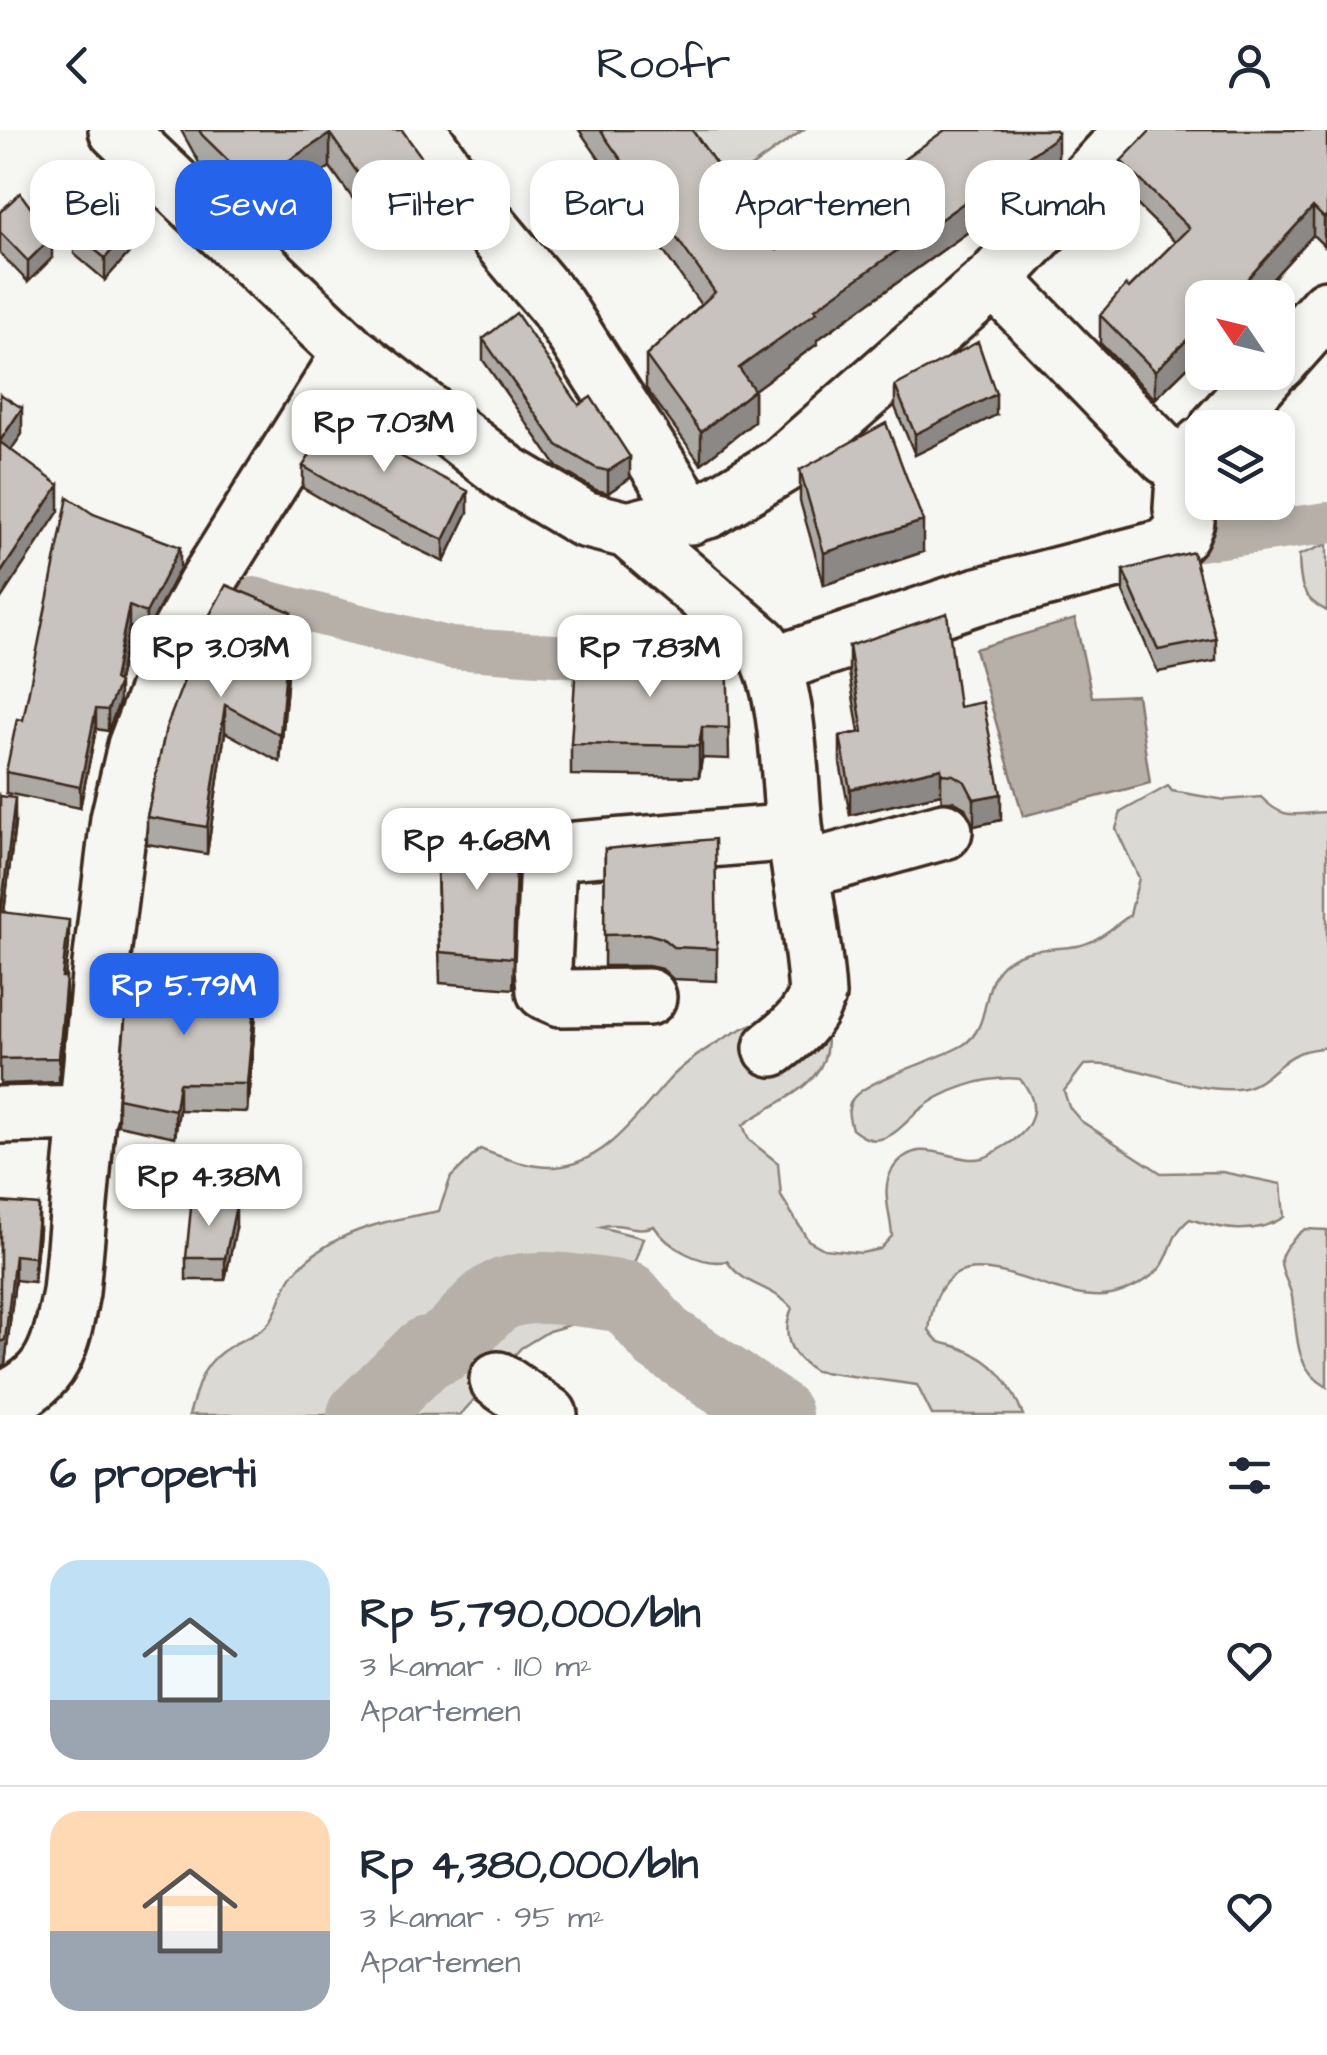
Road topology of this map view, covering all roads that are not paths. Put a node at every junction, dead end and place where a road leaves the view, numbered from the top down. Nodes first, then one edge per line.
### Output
1 (116, 130) edge
2 (418, 130) edge
3 (1134, 130) edge
4 (994, 279) junction
5 (1327, 308) edge
6 (1295, 343) edge
7 (351, 353) junction
8 (1252, 390) edge
9 (1234, 410) edge
10 (1185, 451) edge
11 (691, 516) junction
12 (1186, 520) edge
13 (628, 530) junction
14 (774, 666) junction
15 (944, 831) dead end
16 (798, 852) junction
17 (648, 997) dead end
18 (772, 1048) dead end
19 (88, 1114) junction
20 (0, 1115) edge
21 (498, 1380) dead end
22 (0, 1401) edge
23 (549, 1415) edge

1 - 7 street
2 - 11 street
3 - 4 street
4 - 10 street
4 - 11 street
5 - 6 street
7 - 13 street
7 - 19 street
8 - 9 street
11 - 13 street
12 - 14 street
13 - 14 street
14 - 16 street
15 - 16 street
16 - 17 street
16 - 18 street
19 - 20 street
19 - 22 street
21 - 23 street

